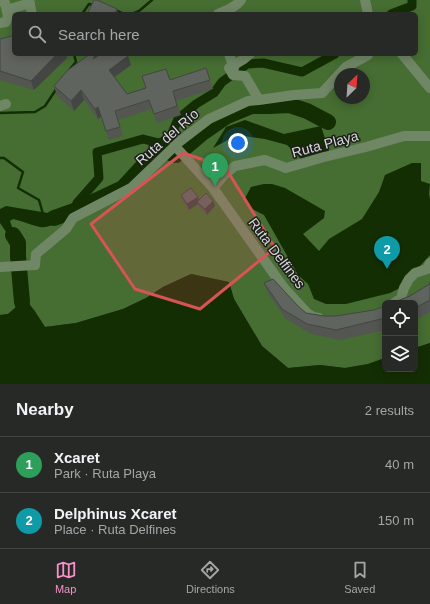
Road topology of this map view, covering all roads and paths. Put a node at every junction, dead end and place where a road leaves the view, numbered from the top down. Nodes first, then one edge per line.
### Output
1 (241, 0) edge
2 (365, 0) edge
3 (0, 1) edge
4 (30, 2) edge
5 (7, 10) junction
6 (32, 12) edge
7 (223, 12) edge
8 (368, 12) edge
9 (0, 23) edge
10 (230, 56) edge
11 (248, 56) edge
12 (256, 56) edge
13 (366, 56) edge
14 (404, 56) edge
15 (430, 88) edge
16 (259, 100) junction
17 (430, 136) edge
18 (175, 146) junction
19 (212, 188) junction
20 (430, 263) edge
21 (1, 267) dead end
22 (398, 300) edge
23 (329, 320) edge

1 - 7 street
2 - 8 street
3 - 5 street
4 - 5 street
4 - 6 street
5 - 9 street
10 - 12 street, bridge
11 - 16 street
13 - 16 street, Ruta del Río
14 - 15 street
16 - 18 street, Ruta del Río
17 - 19 street, Ruta Playa
18 - 19 street, Ruta Delfines
18 - 21 street, Ruta del Río
19 - 23 street, Ruta Delfines
20 - 22 street

